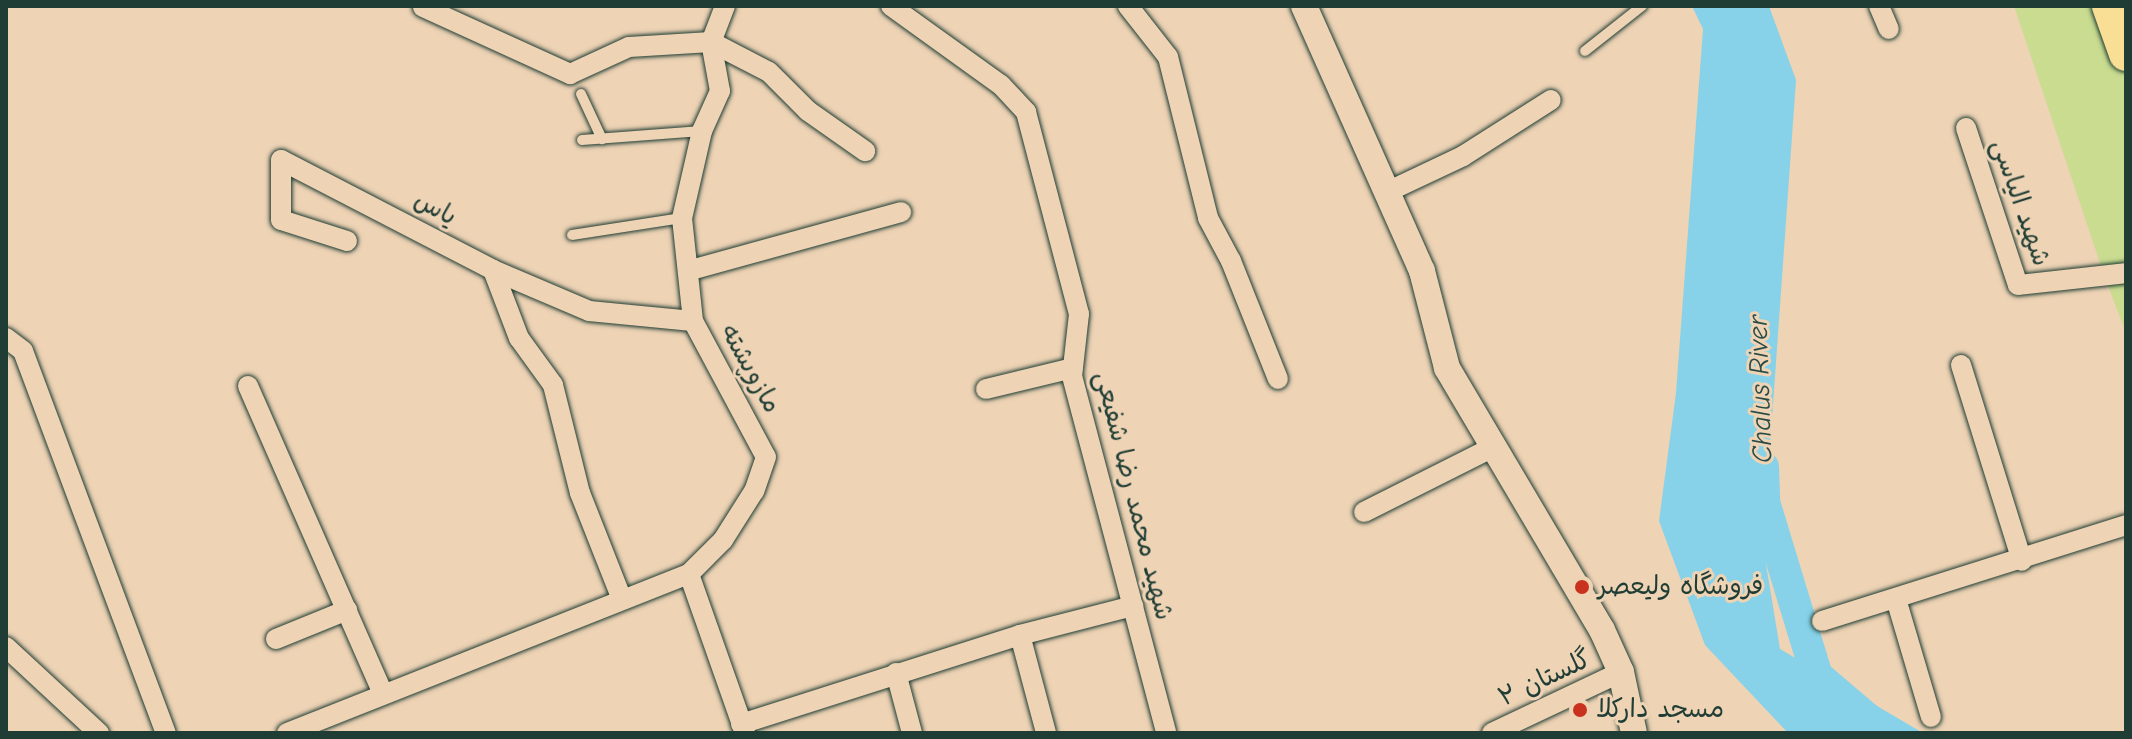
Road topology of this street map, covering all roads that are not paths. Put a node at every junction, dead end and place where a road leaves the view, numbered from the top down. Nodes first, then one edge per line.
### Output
1 (725, 6) edge
2 (891, 6) edge
3 (1128, 6) edge
4 (1304, 6) edge
5 (1642, 6) edge
6 (1879, 6) edge
7 (2109, 6) edge
8 (423, 7) edge
9 (1889, 29) dead end
10 (711, 42) junction
11 (1585, 51) dead end
12 (2126, 54) edge
13 (581, 94) dead end
14 (1551, 100) dead end
15 (1966, 128) dead end
16 (702, 131) junction
17 (602, 139) junction
18 (582, 140) dead end
19 (865, 151) dead end
20 (1387, 192) junction
21 (901, 212) dead end
22 (682, 218) junction
23 (572, 235) dead end
24 (347, 241) dead end
25 (493, 270) junction
26 (691, 270) junction
27 (2126, 273) edge
28 (693, 321) junction
29 (6, 338) edge
30 (1961, 365) dead end
31 (1073, 368) junction
32 (1278, 379) dead end
33 (248, 386) dead end
34 (986, 389) dead end
35 (1491, 448) junction
36 (1364, 512) dead end
37 (2126, 525) edge
38 (2022, 561) junction
39 (689, 574) junction
40 (621, 597) junction
41 (1896, 599) junction
42 (1133, 606) junction
43 (347, 610) junction
44 (1822, 621) dead end
45 (1020, 635) junction
46 (276, 639) dead end
47 (6, 647) edge
48 (1621, 672) junction
49 (896, 673) junction
50 (383, 694) junction
51 (1931, 717) dead end
52 (743, 728) edge
53 (99, 733) edge
54 (166, 733) edge
55 (287, 733) edge
56 (912, 733) edge
57 (1046, 733) edge
58 (1166, 733) edge
59 (1492, 733) edge
60 (1634, 733) edge

1 - 10 street
2 - 31 street, شهید محمد رضا شفیعی
3 - 32 street
4 - 20 street
5 - 11 lane
6 - 9 street
7 - 12 highway
8 - 10 street
10 - 16 street, مازوپشته
10 - 19 street
13 - 17 lane
14 - 20 street
15 - 27 street, شهید الیاسی
16 - 17 lane
16 - 22 street, مازوپشته
17 - 18 lane
20 - 35 street
21 - 26 street
22 - 23 lane
22 - 26 street, مازوپشته
24 - 25 street, یاس
25 - 28 street, یاس
25 - 40 street
26 - 28 street, مازوپشته
28 - 39 street, مازوپشته
29 - 54 street
30 - 38 street
31 - 34 street
31 - 42 street, شهید محمد رضا شفیعی
33 - 43 street
35 - 36 street
35 - 48 street
37 - 38 street
38 - 41 street
39 - 40 street
39 - 52 street
40 - 50 street
41 - 44 street
41 - 51 street
42 - 45 street
42 - 58 street, شهید محمد رضا شفیعی
43 - 46 street
43 - 50 street
45 - 49 street
45 - 57 street
47 - 53 street
48 - 59 street, گلستان ۲
48 - 60 street
49 - 52 street
49 - 56 street
50 - 55 street

